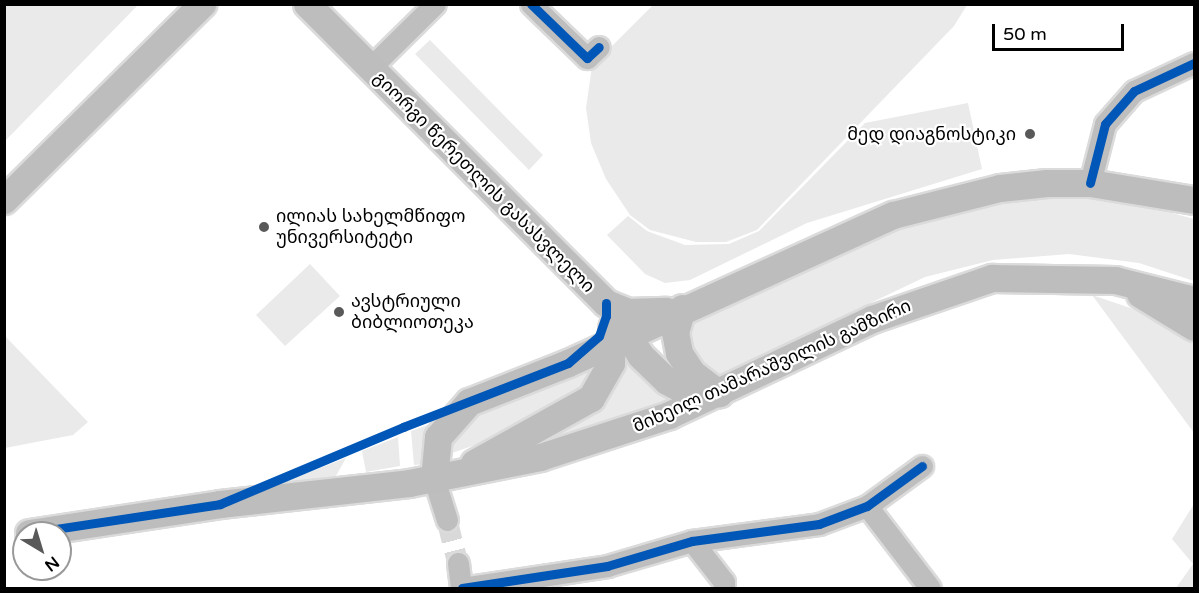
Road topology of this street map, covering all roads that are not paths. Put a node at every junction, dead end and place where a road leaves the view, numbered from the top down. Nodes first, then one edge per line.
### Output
1 (202, 4) edge
2 (307, 4) edge
3 (435, 4) edge
4 (531, 4) edge
5 (598, 46) dead end
6 (1194, 63) edge
7 (370, 68) junction
8 (1090, 183) junction
9 (4, 200) edge
10 (1194, 200) edge
11 (1115, 280) junction
12 (1194, 300) edge
13 (606, 303) junction
14 (682, 308) junction
15 (1194, 327) edge
16 (621, 338) junction
17 (568, 363) junction
18 (719, 393) junction
19 (922, 466) dead end
20 (442, 477) junction
21 (867, 506) junction
22 (447, 520) tunnel mouth
23 (72, 526) edge
24 (692, 541) junction
25 (458, 562) tunnel mouth
26 (462, 588) edge
27 (724, 588) edge
28 (930, 588) edge

1 - 9 main road
2 - 7 main road, გიორგი წერეთლის გასასვლელი
3 - 7 street
4 - 5 street
6 - 8 street
7 - 13 main road, გიორგი წერეთლის გასასვლელი
8 - 10 main road
8 - 14 main road
11 - 12 main road, მიხეილ თამარაშვილის გამზირი
11 - 15 main road
11 - 18 main road, მიხეილ თამარაშვილის გამზირი
13 - 14 main road, გიორგი წერეთლის გასასვლელი
13 - 16 main road
13 - 17 main road
14 - 16 main road
14 - 18 main road
16 - 17 main road
16 - 18 main road
16 - 20 main road
17 - 20 main road
18 - 20 main road, მიხეილ თამარაშვილის გამზირი
19 - 21 street
20 - 22 street
20 - 23 main road, მიხეილ თამარაშვილის გამზირი
21 - 24 street
21 - 28 street
24 - 26 street
24 - 27 street
25 - 26 street

